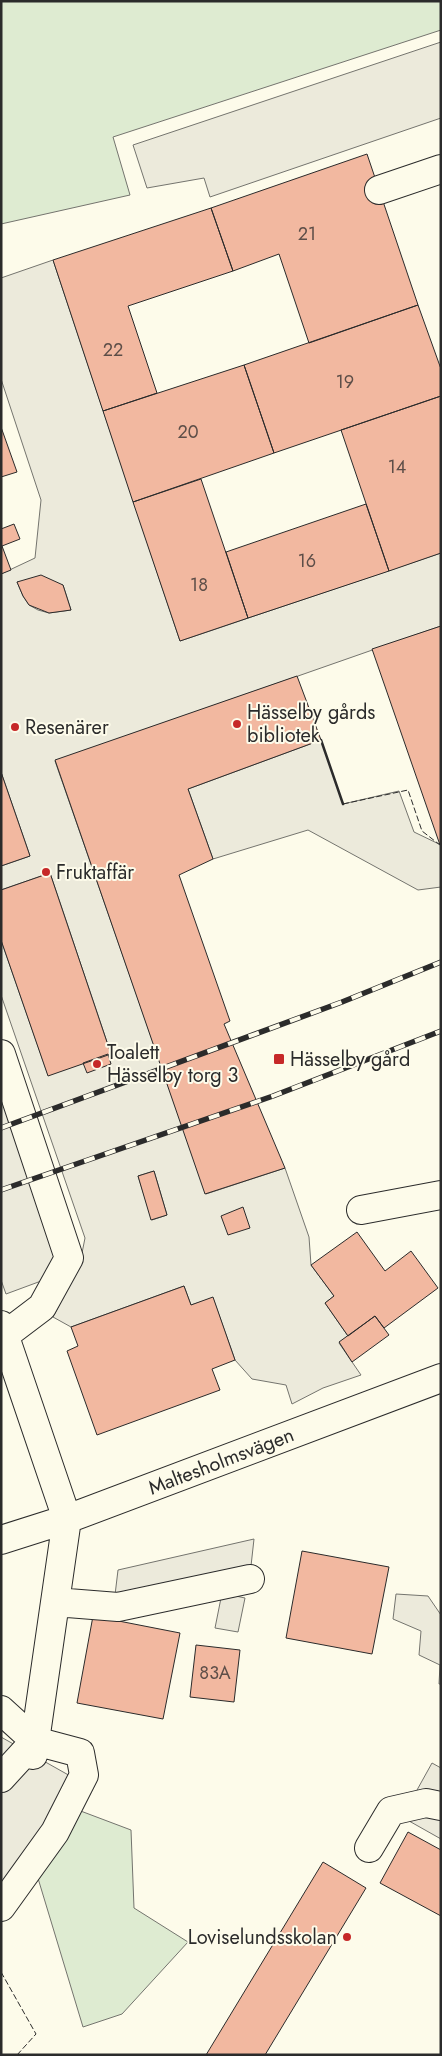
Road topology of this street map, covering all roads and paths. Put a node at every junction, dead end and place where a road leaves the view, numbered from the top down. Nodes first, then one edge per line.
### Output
1 (441, 170) edge
2 (379, 190) dead end
3 (1, 1054) edge
4 (441, 1194) edge
5 (362, 1210) dead end
6 (3, 1330) edge
7 (441, 1378) edge
8 (67, 1519) junction
9 (1, 1540) edge
10 (250, 1578) dead end
11 (55, 1602) junction
12 (1, 1710) edge
13 (34, 1748) junction
14 (1, 1778) edge
15 (441, 1806) edge
16 (369, 1848) dead end
17 (1, 1907) edge

1 - 2 street
3 - 6 street
4 - 5 street
6 - 8 street
7 - 8 street, Maltesholmsvägen
8 - 9 street, Maltesholmsvägen
8 - 11 street
10 - 11 street
11 - 13 street
12 - 13 street
13 - 14 street
13 - 17 street
15 - 16 street

